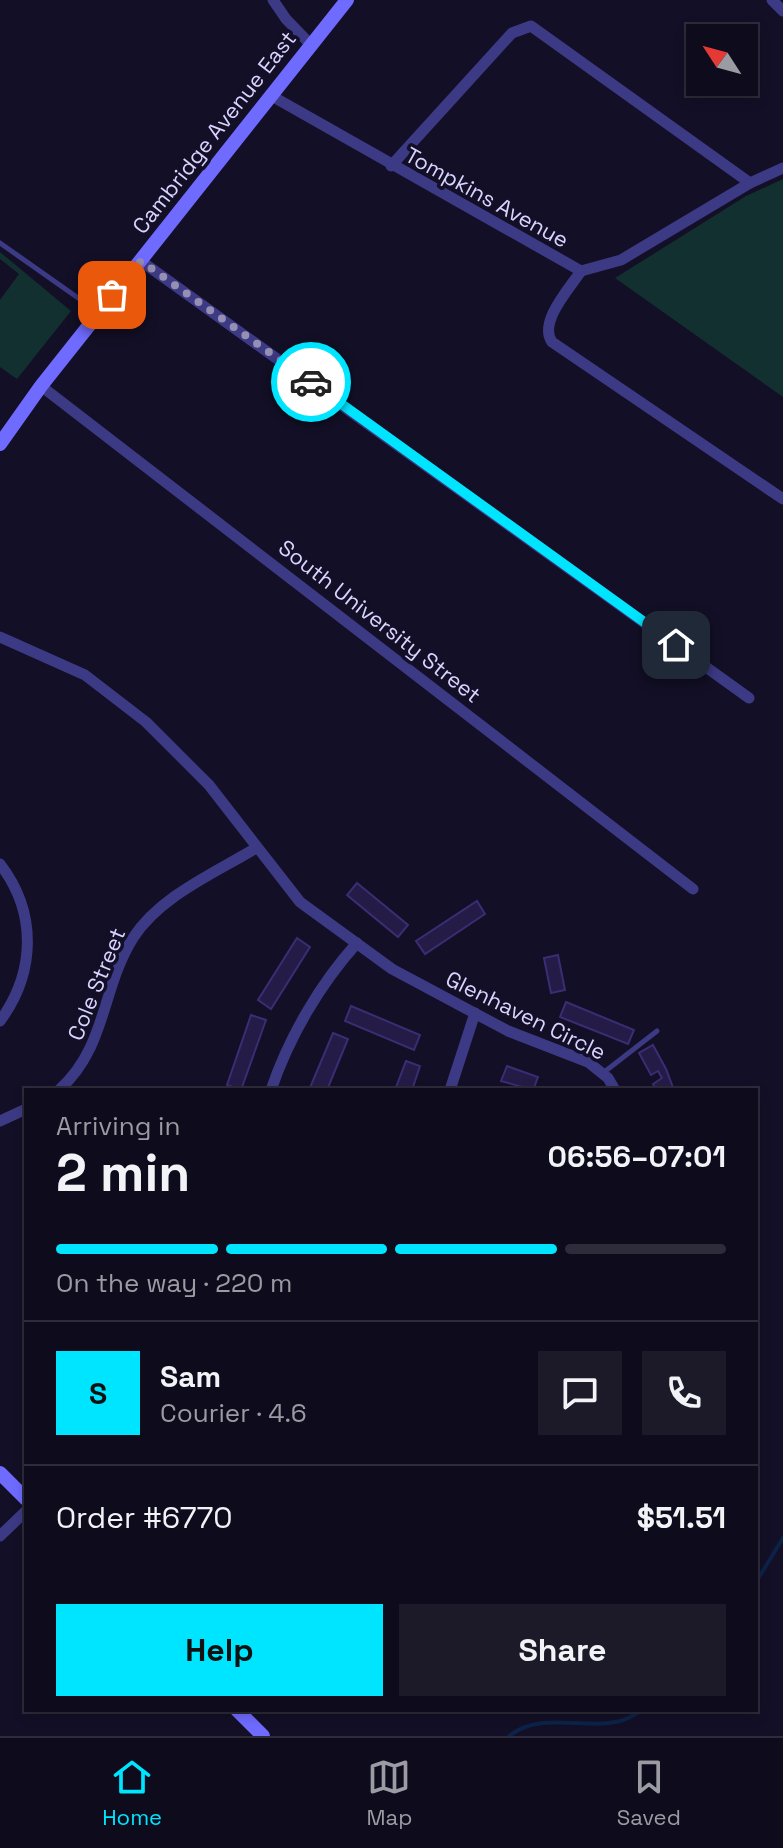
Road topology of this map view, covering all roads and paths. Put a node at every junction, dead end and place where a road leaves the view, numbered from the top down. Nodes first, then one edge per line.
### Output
1 (273, 0) edge
2 (347, 0) edge
3 (772, 0) edge
4 (783, 11) edge
5 (311, 45) junction
6 (270, 95) junction
7 (391, 166) junction
8 (783, 168) edge
9 (750, 183) junction
10 (0, 243) edge
11 (141, 261) junction
12 (581, 271) junction
13 (99, 313) junction
14 (41, 386) junction
15 (0, 444) edge
16 (783, 499) edge
17 (0, 637) edge
18 (749, 698) dead end
19 (256, 848) junction
20 (0, 864) edge
21 (693, 889) dead end
22 (357, 943) junction
23 (475, 1013) junction
24 (0, 1021) edge
25 (657, 1031) dead end
26 (603, 1073) junction
27 (61, 1088) edge
28 (272, 1088) edge
29 (451, 1088) edge
30 (614, 1088) edge
31 (24, 1110) edge
32 (0, 1121) edge
33 (0, 1473) edge
34 (24, 1490) edge
35 (24, 1513) edge
36 (0, 1536) edge
37 (239, 1712) edge
38 (263, 1736) edge

1 - 5 street
2 - 5 main road, Cambridge Avenue East
3 - 4 street
5 - 6 main road, Cambridge Avenue East
6 - 7 street, Tompkins Avenue
6 - 11 main road, Cambridge Avenue East
7 - 9 street
7 - 12 street, Tompkins Avenue
8 - 9 street
9 - 12 street
10 - 13 lane
11 - 13 main road, Cambridge Avenue East
11 - 18 street
12 - 16 street, Tompkins Avenue
13 - 14 main road, Cambridge Avenue East
14 - 15 main road, Cambridge Avenue East
14 - 21 street, South University Street
17 - 19 street, Glenhaven Circle
19 - 22 street, Glenhaven Circle
19 - 27 street, Cole Street
20 - 24 street
22 - 23 street, Glenhaven Circle
22 - 28 street
23 - 26 street, Glenhaven Circle
23 - 29 street
25 - 26 lane
26 - 30 street, Glenhaven Circle
31 - 32 street
33 - 34 main road
35 - 36 street
37 - 38 main road

